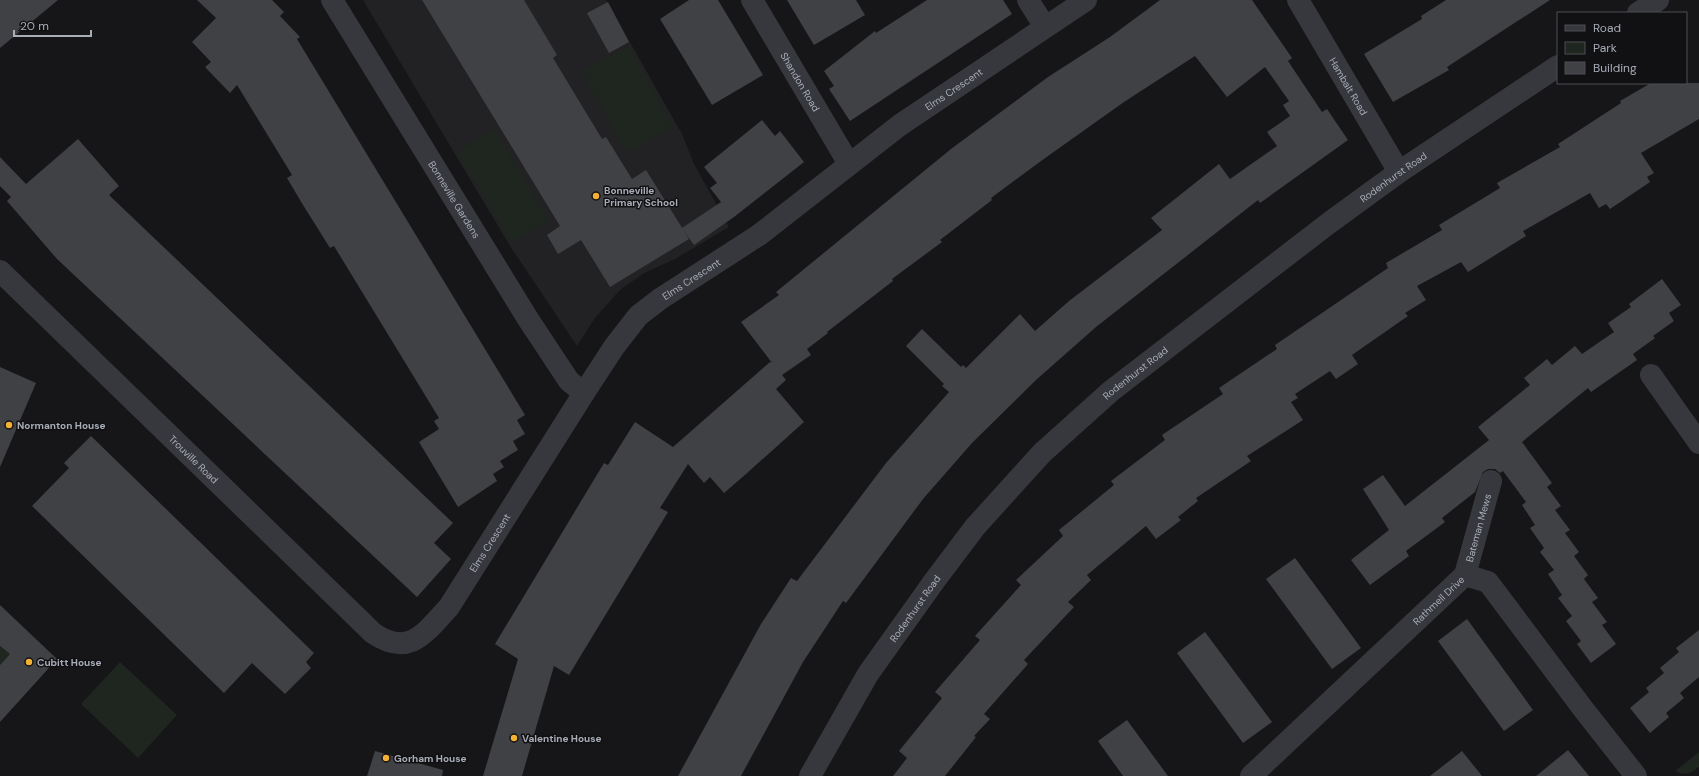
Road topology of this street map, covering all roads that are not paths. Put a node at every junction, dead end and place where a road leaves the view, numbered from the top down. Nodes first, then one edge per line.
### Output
1 (332, 0) edge
2 (752, 0) edge
3 (1028, 0) edge
4 (1086, 0) edge
5 (1298, 0) edge
6 (1658, 0) edge
7 (1640, 12) edge
8 (1045, 27) junction
9 (1557, 67) edge
10 (849, 164) junction
11 (1400, 172) junction
12 (0, 271) edge
13 (1651, 375) dead end
14 (584, 393) junction
15 (1699, 443) edge
16 (1492, 481) dead end
17 (1465, 575) junction
18 (392, 643) joint
19 (810, 776) edge
20 (1250, 776) edge
21 (1636, 776) edge

1 - 14 street, Bonneville Gardens
2 - 10 street, Shandon Road
3 - 8 street
4 - 8 street, Elms Crescent
5 - 11 street, Hambalt Road
6 - 7 street
8 - 10 street, Elms Crescent
9 - 11 street, Rodenhurst Road
10 - 14 street, Elms Crescent
11 - 19 street, Rodenhurst Road
12 - 18 street, Trouville Road
13 - 15 street
14 - 18 street, Elms Crescent
16 - 17 street, Bateman Mews
17 - 20 street, Rathmell Drive
17 - 21 street, Rathmell Drive

